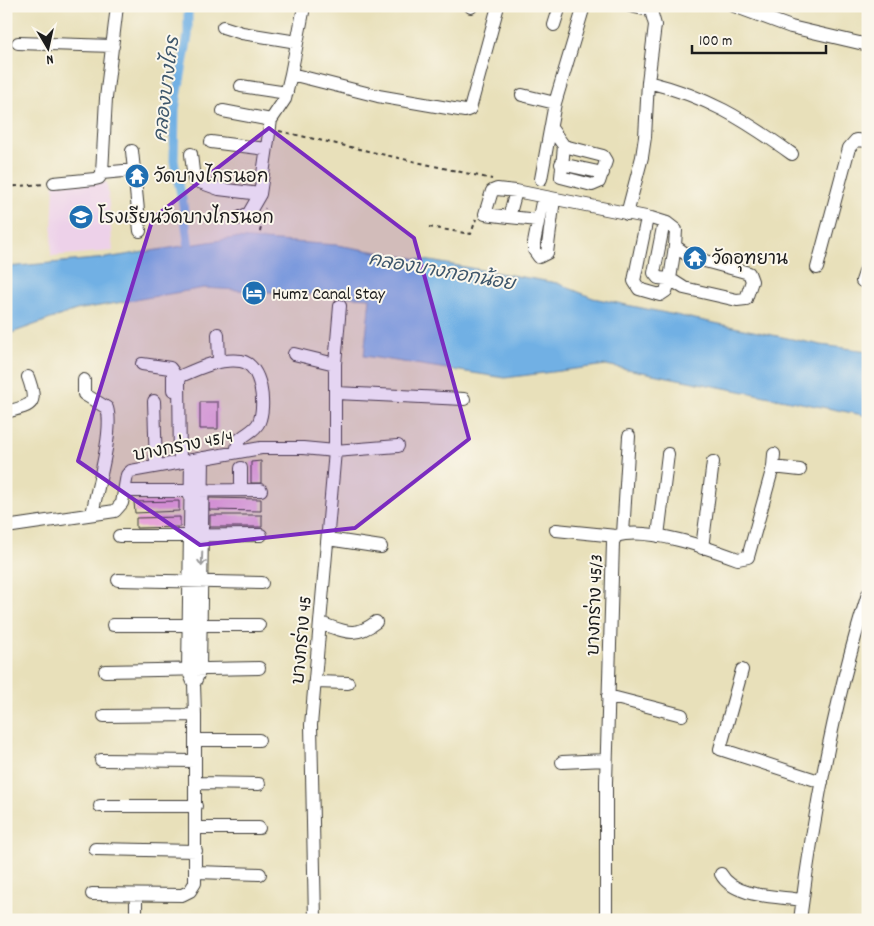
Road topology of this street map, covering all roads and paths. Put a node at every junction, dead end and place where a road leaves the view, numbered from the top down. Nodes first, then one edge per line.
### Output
1 (117, 6) edge
2 (498, 6) edge
3 (560, 6) edge
4 (584, 6) edge
5 (630, 6) edge
6 (734, 6) edge
7 (650, 7) edge
8 (304, 9) edge
9 (554, 25) dead end
10 (223, 26) dead end
11 (297, 42) junction
12 (18, 43) dead end
13 (868, 44) edge
14 (113, 46) junction
15 (291, 74) junction
16 (648, 82) junction
17 (241, 86) dead end
18 (287, 93) junction
19 (522, 95) dead end
20 (555, 103) junction
21 (223, 111) dead end
22 (271, 124) junction
23 (551, 128) junction
24 (211, 142) dead end
25 (868, 142) edge
26 (564, 146) junction
27 (266, 149) junction
28 (132, 151) dead end
29 (191, 154) dead end
30 (792, 154) dead end
31 (134, 170) junction
32 (102, 173) junction
33 (488, 178) junction
34 (493, 179) dead end
35 (541, 180) dead end
36 (54, 183) joint
37 (486, 186) dead end
38 (6, 188) edge
39 (516, 191) junction
40 (260, 194) junction
41 (549, 198) junction
42 (627, 214) junction
43 (476, 217) dead end
44 (509, 217) junction
45 (647, 218) junction
46 (237, 219) dead end
47 (538, 220) junction
48 (664, 222) junction
49 (429, 227) dead end
50 (140, 231) dead end
51 (675, 246) junction
52 (868, 264) edge
53 (817, 268) dead end
54 (670, 279) junction
55 (862, 281) dead end
56 (340, 306) dead end
57 (218, 334) dead end
58 (294, 354) dead end
59 (219, 362) junction
60 (142, 364) dead end
61 (335, 364) junction
62 (28, 377) dead end
63 (84, 380) dead end
64 (336, 393) junction
65 (464, 399) dead end
66 (154, 401) dead end
67 (6, 412) edge
68 (630, 436) dead end
69 (398, 446) dead end
70 (335, 451) junction
71 (236, 452) junction
72 (668, 454) dead end
73 (774, 454) dead end
74 (187, 461) junction
75 (713, 462) dead end
76 (156, 466) junction
77 (773, 467) junction
78 (240, 468) dead end
79 (800, 470) dead end
80 (197, 489) junction
81 (241, 490) junction
82 (262, 490) dead end
83 (131, 491) dead end
84 (96, 514) junction
85 (6, 527) edge
86 (556, 530) dead end
87 (196, 535) junction
88 (261, 535) dead end
89 (619, 535) junction
90 (119, 536) dead end
91 (658, 536) junction
92 (328, 539) junction
93 (381, 547) dead end
94 (702, 548) junction
95 (118, 580) dead end
96 (195, 580) junction
97 (262, 582) dead end
98 (868, 594) edge
99 (376, 622) dead end
100 (320, 623) junction
101 (112, 624) dead end
102 (259, 625) dead end
103 (194, 626) junction
104 (259, 668) dead end
105 (194, 670) junction
106 (742, 670) dead end
107 (105, 671) dead end
108 (315, 682) junction
109 (348, 683) dead end
110 (608, 696) junction
111 (196, 715) junction
112 (682, 715) dead end
113 (104, 716) dead end
114 (196, 740) junction
115 (260, 740) dead end
116 (101, 760) dead end
117 (606, 760) junction
118 (195, 761) junction
119 (562, 762) dead end
120 (822, 782) junction
121 (196, 783) junction
122 (259, 784) dead end
123 (100, 806) dead end
124 (196, 806) junction
125 (196, 828) junction
126 (259, 828) dead end
127 (96, 849) dead end
128 (196, 851) junction
129 (196, 872) junction
130 (260, 874) dead end
131 (721, 874) dead end
132 (92, 894) dead end
133 (136, 895) junction
134 (802, 900) junction
135 (136, 920) edge
136 (314, 920) edge
137 (606, 920) edge
138 (800, 920) edge

1 - 14 street
2 - 15 street
3 - 9 street
4 - 20 street
5 - 7 street
6 - 13 street
7 - 16 street
8 - 11 street
10 - 11 street
11 - 15 street
12 - 14 street
14 - 32 street
15 - 18 street
16 - 30 street
16 - 42 street
17 - 18 street
18 - 22 street
19 - 20 street
20 - 23 street
21 - 22 street
22 - 27 street
22 - 33 path
23 - 26 street
23 - 35 street
24 - 27 street
25 - 53 street
26 - 26 street
27 - 40 street
28 - 31 street
29 - 40 street
31 - 32 street
31 - 50 street
32 - 36 street
33 - 34 path
33 - 37 path
36 - 38 path
39 - 41 street
39 - 44 street
39 - 44 street
40 - 46 street
41 - 42 street
41 - 47 street
41 - 47 street
42 - 45 street
43 - 49 path
44 - 47 street
45 - 48 street
45 - 54 street
48 - 51 street
48 - 54 street
51 - 54 street
51 - 54 street
52 - 55 street
56 - 61 street, บางกร่าง 45
57 - 59 street
58 - 61 street
59 - 71 street
59 - 74 street
60 - 74 street
61 - 64 street, บางกร่าง 45
62 - 67 street
63 - 84 street
64 - 65 street
64 - 70 street, บางกร่าง 45
66 - 76 street
68 - 89 street
69 - 70 street, บางกร่าง 45/4
70 - 71 street, บางกร่าง 45/4
70 - 92 street, บางกร่าง 45
71 - 74 street, บางกร่าง 45/4
72 - 91 street
73 - 77 street, บางกร่าง 45/3
74 - 76 street, บางกร่าง 45/4
74 - 80 street
75 - 94 street
76 - 84 street, บางกร่าง 45/4
77 - 79 street
77 - 94 street, บางกร่าง 45/3
78 - 81 street
80 - 81 street
80 - 83 street
80 - 87 street
81 - 82 street
84 - 85 street, บางกร่าง 45/4
86 - 89 street
87 - 88 street
87 - 90 street
87 - 96 street
89 - 91 street, บางกร่าง 45/3
89 - 110 street, บางกร่าง 45/3
91 - 94 street, บางกร่าง 45/3
92 - 93 street
92 - 100 street, บางกร่าง 45
95 - 96 street
96 - 97 street
96 - 103 street
98 - 120 street
99 - 100 street
100 - 108 street, บางกร่าง 45
101 - 103 street
102 - 103 street
103 - 105 street
104 - 105 street
105 - 107 street
105 - 111 street
106 - 120 street
108 - 109 street
108 - 136 street, บางกร่าง 45
110 - 112 street
110 - 117 street, บางกร่าง 45/3
111 - 113 street
111 - 114 street
114 - 115 street
114 - 118 street
116 - 118 street
117 - 119 street
117 - 137 street, บางกร่าง 45/3
118 - 121 street
120 - 134 street
121 - 122 street
121 - 124 street
123 - 124 street
124 - 125 street
125 - 126 street
125 - 128 street
127 - 128 street
128 - 129 street
129 - 130 street
129 - 133 street
131 - 134 street
132 - 133 street
133 - 135 street
134 - 138 street

